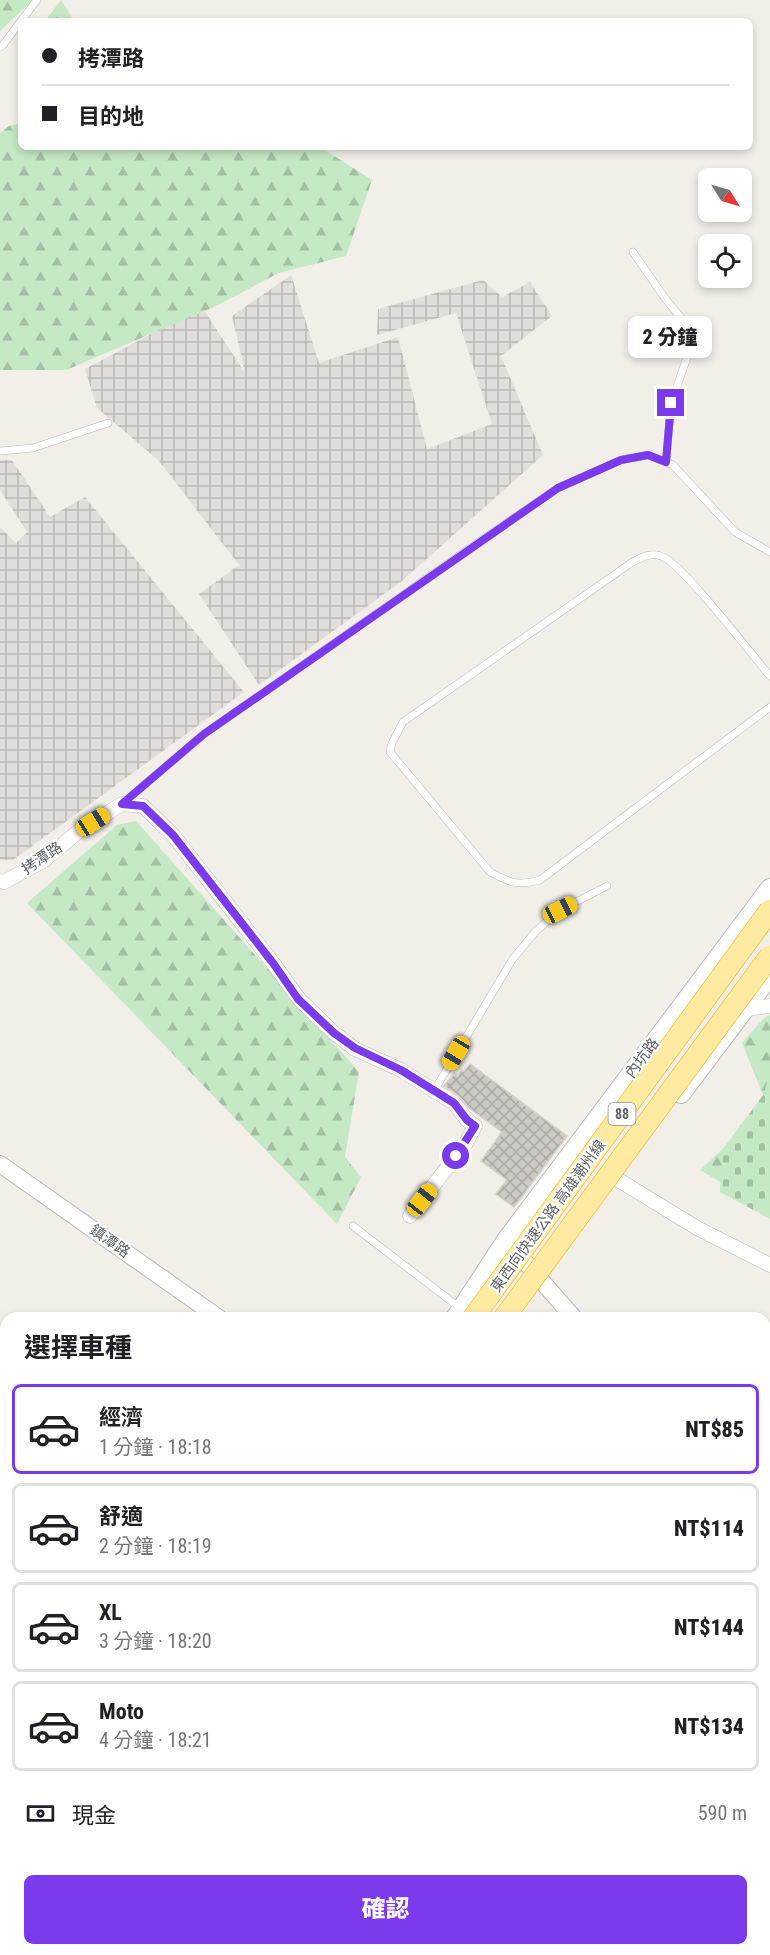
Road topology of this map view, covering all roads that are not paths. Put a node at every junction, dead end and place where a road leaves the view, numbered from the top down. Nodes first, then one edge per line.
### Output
1 (37, 0) edge
2 (23, 18) edge
3 (18, 25) edge
4 (0, 47) edge
5 (633, 252) dead end
6 (108, 423) dead end
7 (0, 451) edge
8 (666, 462) junction
9 (770, 552) edge
10 (770, 676) edge
11 (770, 707) edge
12 (122, 804) junction
13 (0, 881) edge
14 (607, 886) dead end
15 (770, 888) edge
16 (770, 910) edge
17 (770, 956) edge
18 (770, 976) edge
19 (770, 1006) edge
20 (746, 1010) junction
21 (434, 1091) junction
22 (0, 1164) edge
23 (617, 1179) junction
24 (410, 1216) dead end
25 (353, 1227) dead end
26 (506, 1240) junction
27 (770, 1265) edge
28 (540, 1280) junction
29 (210, 1312) edge
30 (460, 1312) edge
31 (466, 1312) edge
32 (466, 1312) edge
33 (508, 1312) edge
34 (517, 1312) edge
35 (569, 1312) edge

1 - 2 lane
3 - 4 lane
5 - 8 lane
6 - 7 lane
8 - 9 lane
8 - 12 lane
10 - 11 lane
12 - 13 street, 拷潭路
12 - 21 street
14 - 21 lane
15 - 26 main road, 內坑路
16 - 32 highway, 東西向快速公路 高雄潮州線 / 88, bridge
17 - 33 highway, 東西向快速公路 高雄潮州線 / 88, bridge
18 - 20 main road
19 - 20 street
20 - 23 main road
21 - 24 street
22 - 29 street, 鎮潭路
23 - 27 street
23 - 28 main road
25 - 30 lane
26 - 28 street
26 - 31 main road, 內坑路
28 - 34 main road
28 - 35 street

